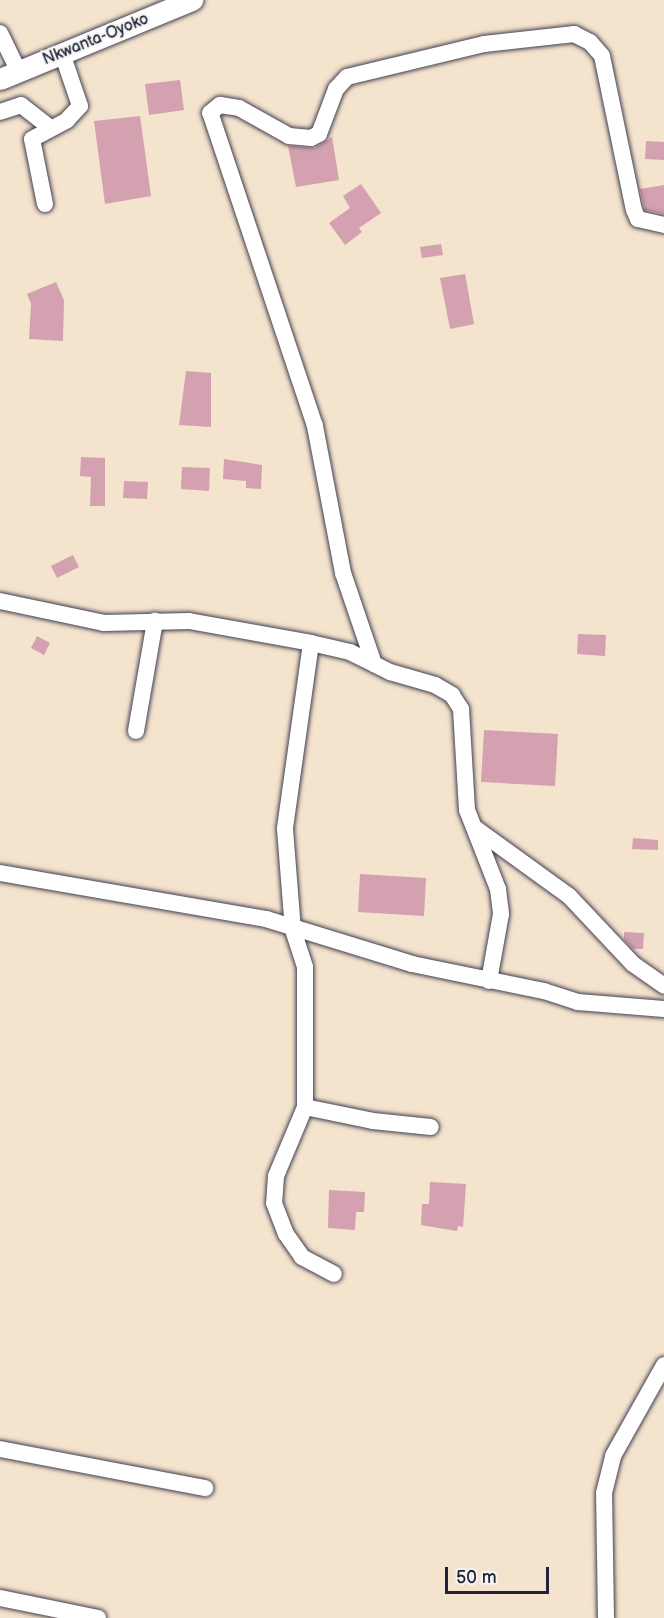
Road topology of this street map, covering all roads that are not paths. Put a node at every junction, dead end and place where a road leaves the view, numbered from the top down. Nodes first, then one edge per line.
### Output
1 (192, 0) edge
2 (0, 33) edge
3 (62, 53) junction
4 (10, 75) edge
5 (0, 112) edge
6 (50, 128) junction
7 (45, 204) dead end
8 (664, 225) edge
9 (3, 602) edge
10 (0, 619) edge
11 (155, 621) junction
12 (311, 643) junction
13 (374, 664) junction
14 (136, 731) dead end
15 (474, 828) junction
16 (0, 873) edge
17 (293, 930) junction
18 (489, 981) junction
19 (664, 986) edge
20 (664, 1009) edge
21 (305, 1107) junction
22 (430, 1127) dead end
23 (334, 1274) dead end
24 (664, 1365) edge
25 (0, 1449) edge
26 (205, 1488) dead end
27 (0, 1598) edge
28 (98, 1618) edge
29 (606, 1618) edge

1 - 3 street, Nkwanta-Oyoko
2 - 4 street
3 - 4 street, Nkwanta-Oyoko
3 - 6 street
5 - 6 street
6 - 7 street
8 - 13 street
9 - 10 street
9 - 11 street
11 - 12 street
11 - 14 street
12 - 13 street
12 - 17 street
13 - 15 street
15 - 18 street
15 - 19 street
16 - 17 street
17 - 18 street
17 - 21 street
18 - 20 street
21 - 22 street
21 - 23 street
24 - 29 street
25 - 26 street
27 - 28 street

